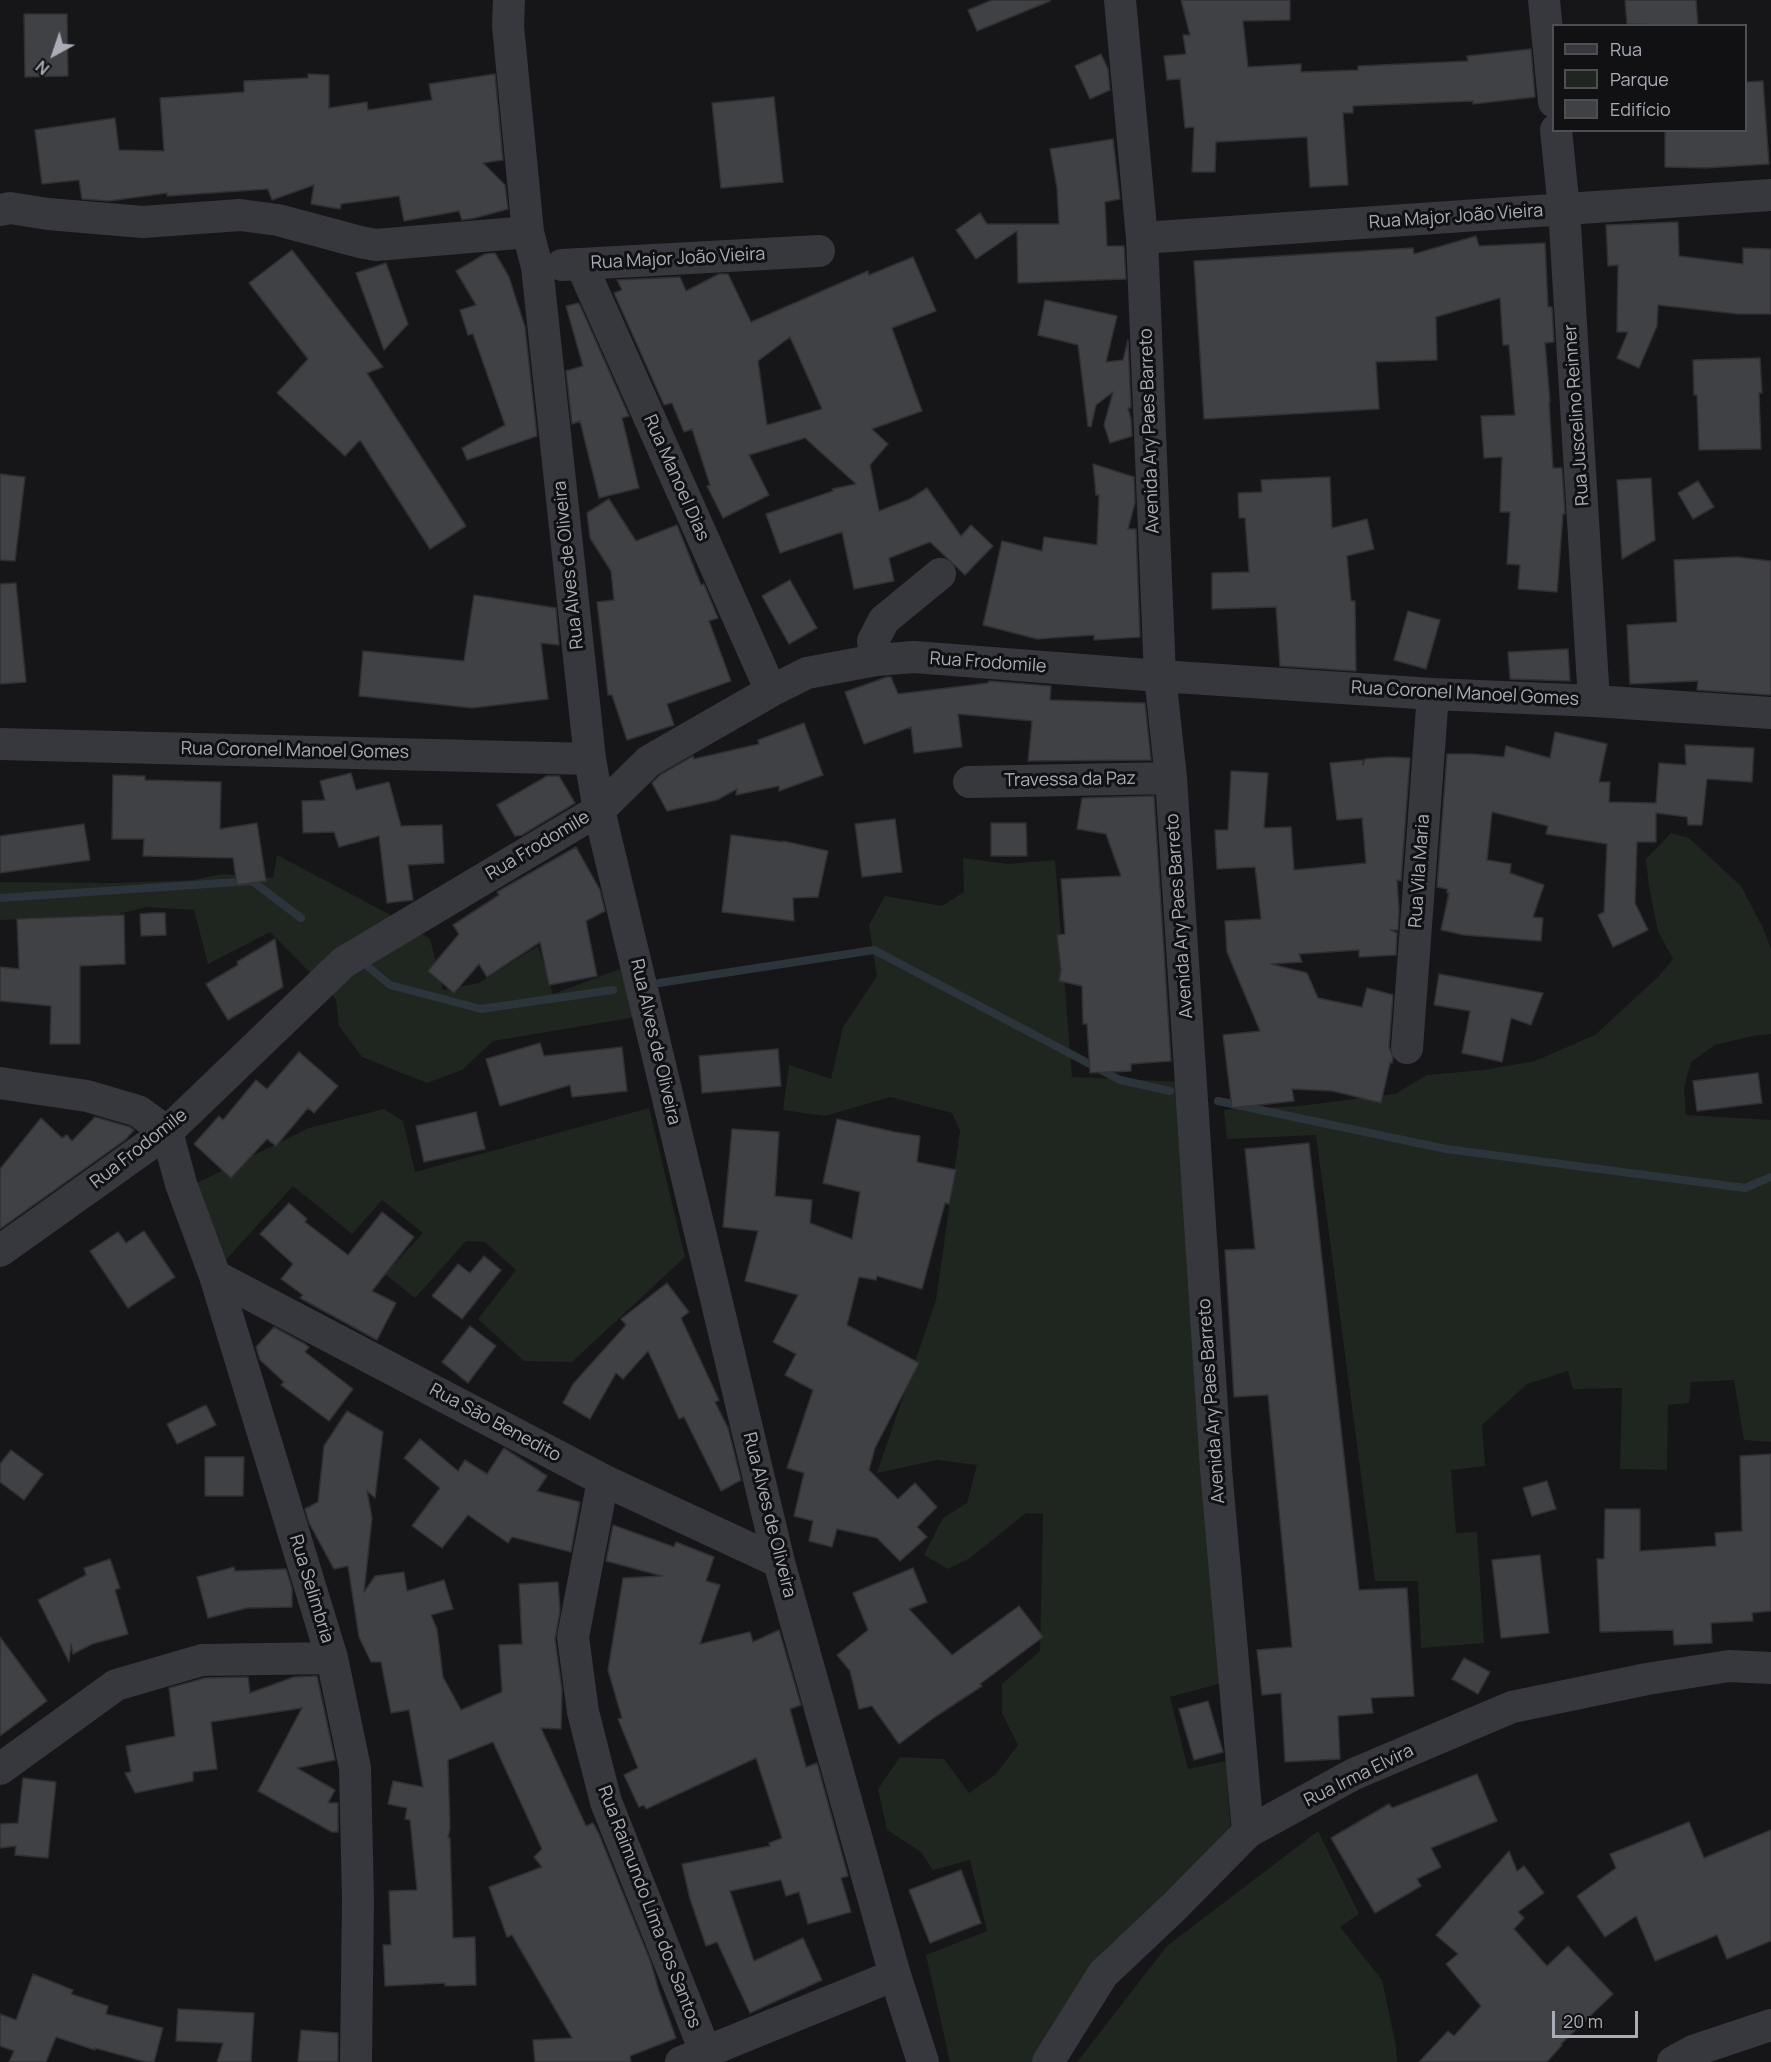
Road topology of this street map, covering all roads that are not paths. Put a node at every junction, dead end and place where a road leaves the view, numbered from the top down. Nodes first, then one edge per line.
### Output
1 (509, 0) edge
2 (1120, 0) edge
3 (1544, 0) edge
4 (1552, 82) edge
5 (1556, 132) edge
6 (1771, 195) edge
7 (1564, 209) junction
8 (0, 210) edge
9 (528, 232) junction
10 (1142, 238) junction
11 (819, 251) dead end
12 (581, 264) junction
13 (537, 267) junction
14 (940, 574) dead end
15 (876, 660) junction
16 (1160, 676) junction
17 (771, 691) junction
18 (1433, 694) junction
19 (1594, 701) junction
20 (1771, 713) edge
21 (0, 744) edge
22 (590, 759) junction
23 (1171, 778) junction
24 (969, 782) dead end
25 (599, 810) junction
26 (1407, 1048) dead end
27 (0, 1083) edge
28 (167, 1132) junction
29 (0, 1251) edge
30 (215, 1276) junction
31 (603, 1480) junction
32 (779, 1562) junction
33 (1771, 1651) edge
34 (332, 1658) junction
35 (1729, 1666) junction
36 (1771, 1668) edge
37 (0, 1769) edge
38 (1248, 1832) junction
39 (896, 1975) junction
40 (1771, 2025) edge
41 (693, 2057) edge
42 (356, 2062) edge
43 (923, 2062) edge
44 (1048, 2062) edge
45 (1673, 2062) edge

1 - 9 street, Rua Alves de Oliveira
2 - 10 street, Avenida Ary Paes Barreto
3 - 4 street
5 - 7 street, Rua Juscelino Reinner
6 - 7 street, Rua Major João Vieira
7 - 10 street, Rua Major João Vieira
7 - 19 street, Rua Juscelino Reinner
8 - 9 street
9 - 13 street, Rua Alves de Oliveira
10 - 16 street, Avenida Ary Paes Barreto
11 - 12 street, Rua Major João Vieira
12 - 13 street, Rua Major João Vieira
12 - 17 street, Rua Manoel Dias
13 - 22 street, Rua Alves de Oliveira
14 - 15 street
15 - 16 street, Rua Frodomile
15 - 17 street, Rua Frodomile
16 - 18 street, Rua Coronel Manoel Gomes
16 - 23 street, Avenida Ary Paes Barreto
17 - 25 street, Rua Frodomile
18 - 19 street, Rua Coronel Manoel Gomes
18 - 26 street, Rua Vila Maria
19 - 20 street, Rua Coronel Manoel Gomes
21 - 22 street, Rua Coronel Manoel Gomes
22 - 25 street, Rua Alves de Oliveira
23 - 24 street, Travessa da Paz
23 - 38 street, Avenida Ary Paes Barreto
25 - 28 street, Rua Frodomile
25 - 32 street, Rua Alves de Oliveira
27 - 28 street
28 - 29 street, Rua Frodomile
28 - 30 street, Rua Selimbria
30 - 31 street, Rua São Benedito
30 - 34 street, Rua Selimbria
31 - 32 street, Rua São Benedito
31 - 41 street, Rua Raimundo Lima dos Santos
32 - 39 street, Rua Alves de Oliveira
33 - 35 street
34 - 37 street
34 - 42 street, Rua Selimbria
35 - 36 street, Rua Irma Elvira
35 - 38 street, Rua Irma Elvira
38 - 44 street, Rua Irma Elvira
39 - 41 street
39 - 43 street, Rua Alves de Oliveira
40 - 45 street

